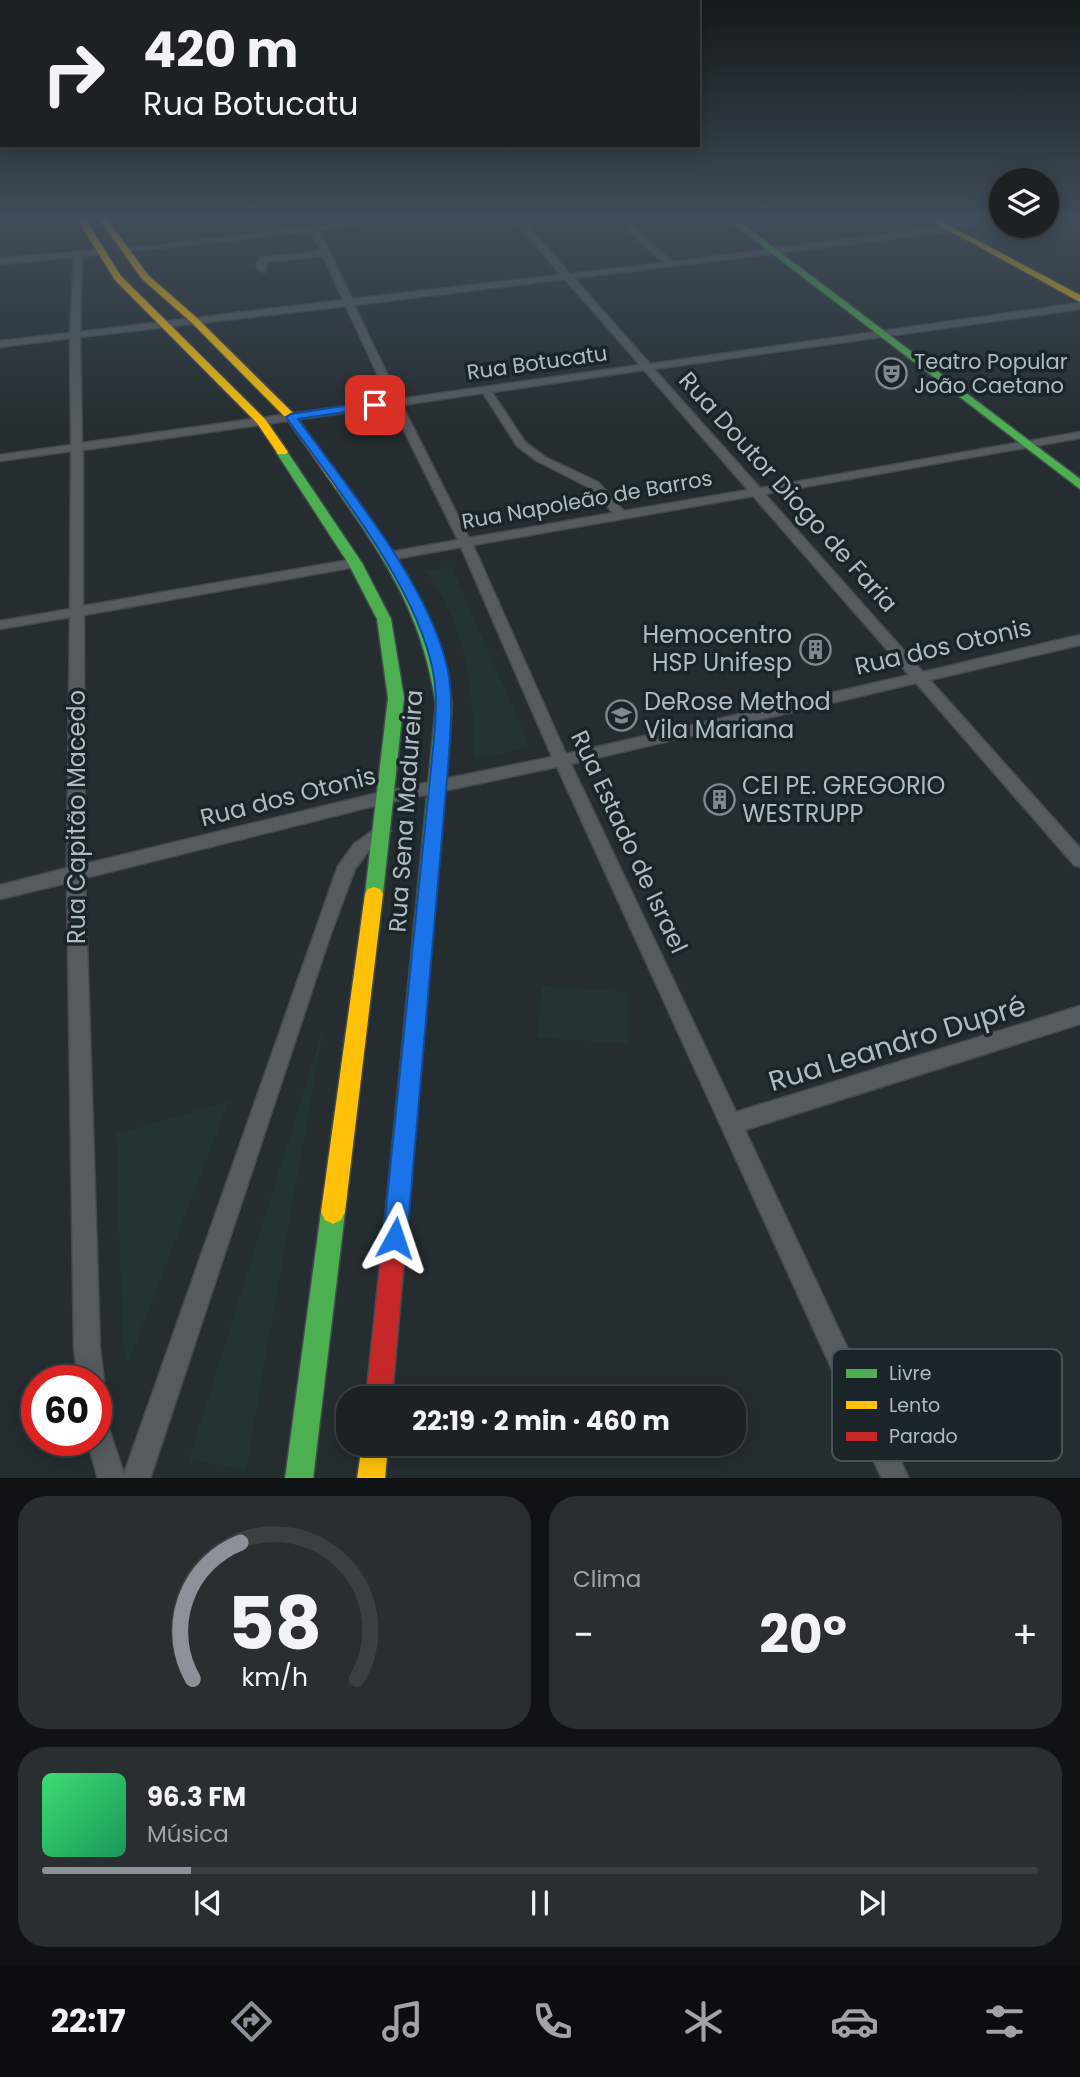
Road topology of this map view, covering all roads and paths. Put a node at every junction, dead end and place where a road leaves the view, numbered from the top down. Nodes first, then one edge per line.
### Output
1 (77, 288) edge
2 (129, 288) edge
3 (158, 288) edge
4 (342, 288) edge
5 (466, 288) edge
6 (576, 288) edge
7 (820, 288) edge
8 (1060, 288) edge
9 (1080, 299) edge
10 (349, 302) junction
11 (1080, 306) edge
12 (194, 320) junction
13 (166, 323) junction
14 (880, 334) junction
15 (75, 335) junction
16 (0, 344) edge
17 (648, 368) junction
18 (485, 389) junction
19 (395, 402) junction
20 (291, 417) junction
21 (261, 421) junction
22 (1080, 435) edge
23 (1026, 444) junction
24 (77, 447) junction
25 (0, 458) edge
26 (1080, 485) edge
27 (758, 492) junction
28 (621, 515) junction
29 (465, 542) junction
30 (390, 556) junction
31 (355, 564) junction
32 (77, 611) junction
33 (0, 625) edge
34 (1080, 640) edge
35 (922, 677) junction
36 (561, 760) junction
37 (438, 787) junction
38 (386, 797) junction
39 (382, 831) junction
40 (1080, 860) edge
41 (76, 874) junction
42 (0, 892) edge
43 (1080, 1015) edge
44 (731, 1124) junction
45 (836, 1349) edge
46 (89, 1365) edge
47 (380, 1386) edge
48 (105, 1456) edge
49 (374, 1456) edge
50 (888, 1461) edge
51 (112, 1478) edge
52 (136, 1478) edge
53 (299, 1478) edge
54 (371, 1478) edge
55 (896, 1478) edge

1 - 15 street, Rua Capitão Macedo
2 - 13 main road, Rua Sena Madureira
3 - 12 main road, Rua Sena Madureira
4 - 10 street, Rua Estado de Israel
5 - 10 street
6 - 17 street, Rua Doutor Diogo de Faria
7 - 14 main road
8 - 9 main road
10 - 12 street
10 - 19 street, Rua Estado de Israel
11 - 14 street, Rua Botucatu
12 - 13 street
12 - 20 main road, Rua Sena Madureira
13 - 15 street
13 - 21 main road, Rua Sena Madureira
14 - 17 street, Rua Botucatu
14 - 23 main road
15 - 16 street
15 - 24 street, Rua Capitão Macedo
17 - 18 street, Rua Botucatu
17 - 27 street, Rua Doutor Diogo de Faria
18 - 19 street, Rua Botucatu
18 - 28 street
19 - 20 street, Rua Botucatu
19 - 29 street, Rua Estado de Israel
20 - 21 street, Rua Botucatu
20 - 30 main road, Rua Sena Madureira
21 - 24 street, Rua Botucatu
21 - 31 main road, Rua Sena Madureira
22 - 23 street, Rua Napoleão de Barros
23 - 26 main road
23 - 27 street, Rua Napoleão de Barros
24 - 25 street, Rua Botucatu
24 - 32 street, Rua Capitão Macedo
27 - 28 street, Rua Napoleão de Barros
27 - 35 street, Rua Doutor Diogo de Faria
28 - 29 street, Rua Napoleão de Barros
29 - 30 street, Rua Napoleão de Barros
29 - 36 street, Rua Estado de Israel
30 - 37 main road, Rua Sena Madureira
31 - 32 street
31 - 38 main road, Rua Sena Madureira
32 - 33 street
32 - 41 street, Rua Capitão Macedo
34 - 35 street, Rua dos Otonis
35 - 36 street, Rua dos Otonis
35 - 40 street, Rua Doutor Diogo de Faria
36 - 37 street, Rua dos Otonis
36 - 44 street, Rua Estado de Israel
37 - 38 street, Rua dos Otonis
37 - 47 main road, Rua Sena Madureira
38 - 39 main road, Rua Sena Madureira
38 - 41 street, Rua dos Otonis
39 - 52 street, Rua Sena Madureira
39 - 53 main road, Rua Sena Madureira
41 - 42 street, Rua dos Otonis
41 - 46 street, Rua Capitão Macedo
43 - 44 street, Rua Leandro Dupré
44 - 45 street, Rua Estado de Israel
48 - 51 street
49 - 54 main road
50 - 55 street, Rua Estado de Israel

